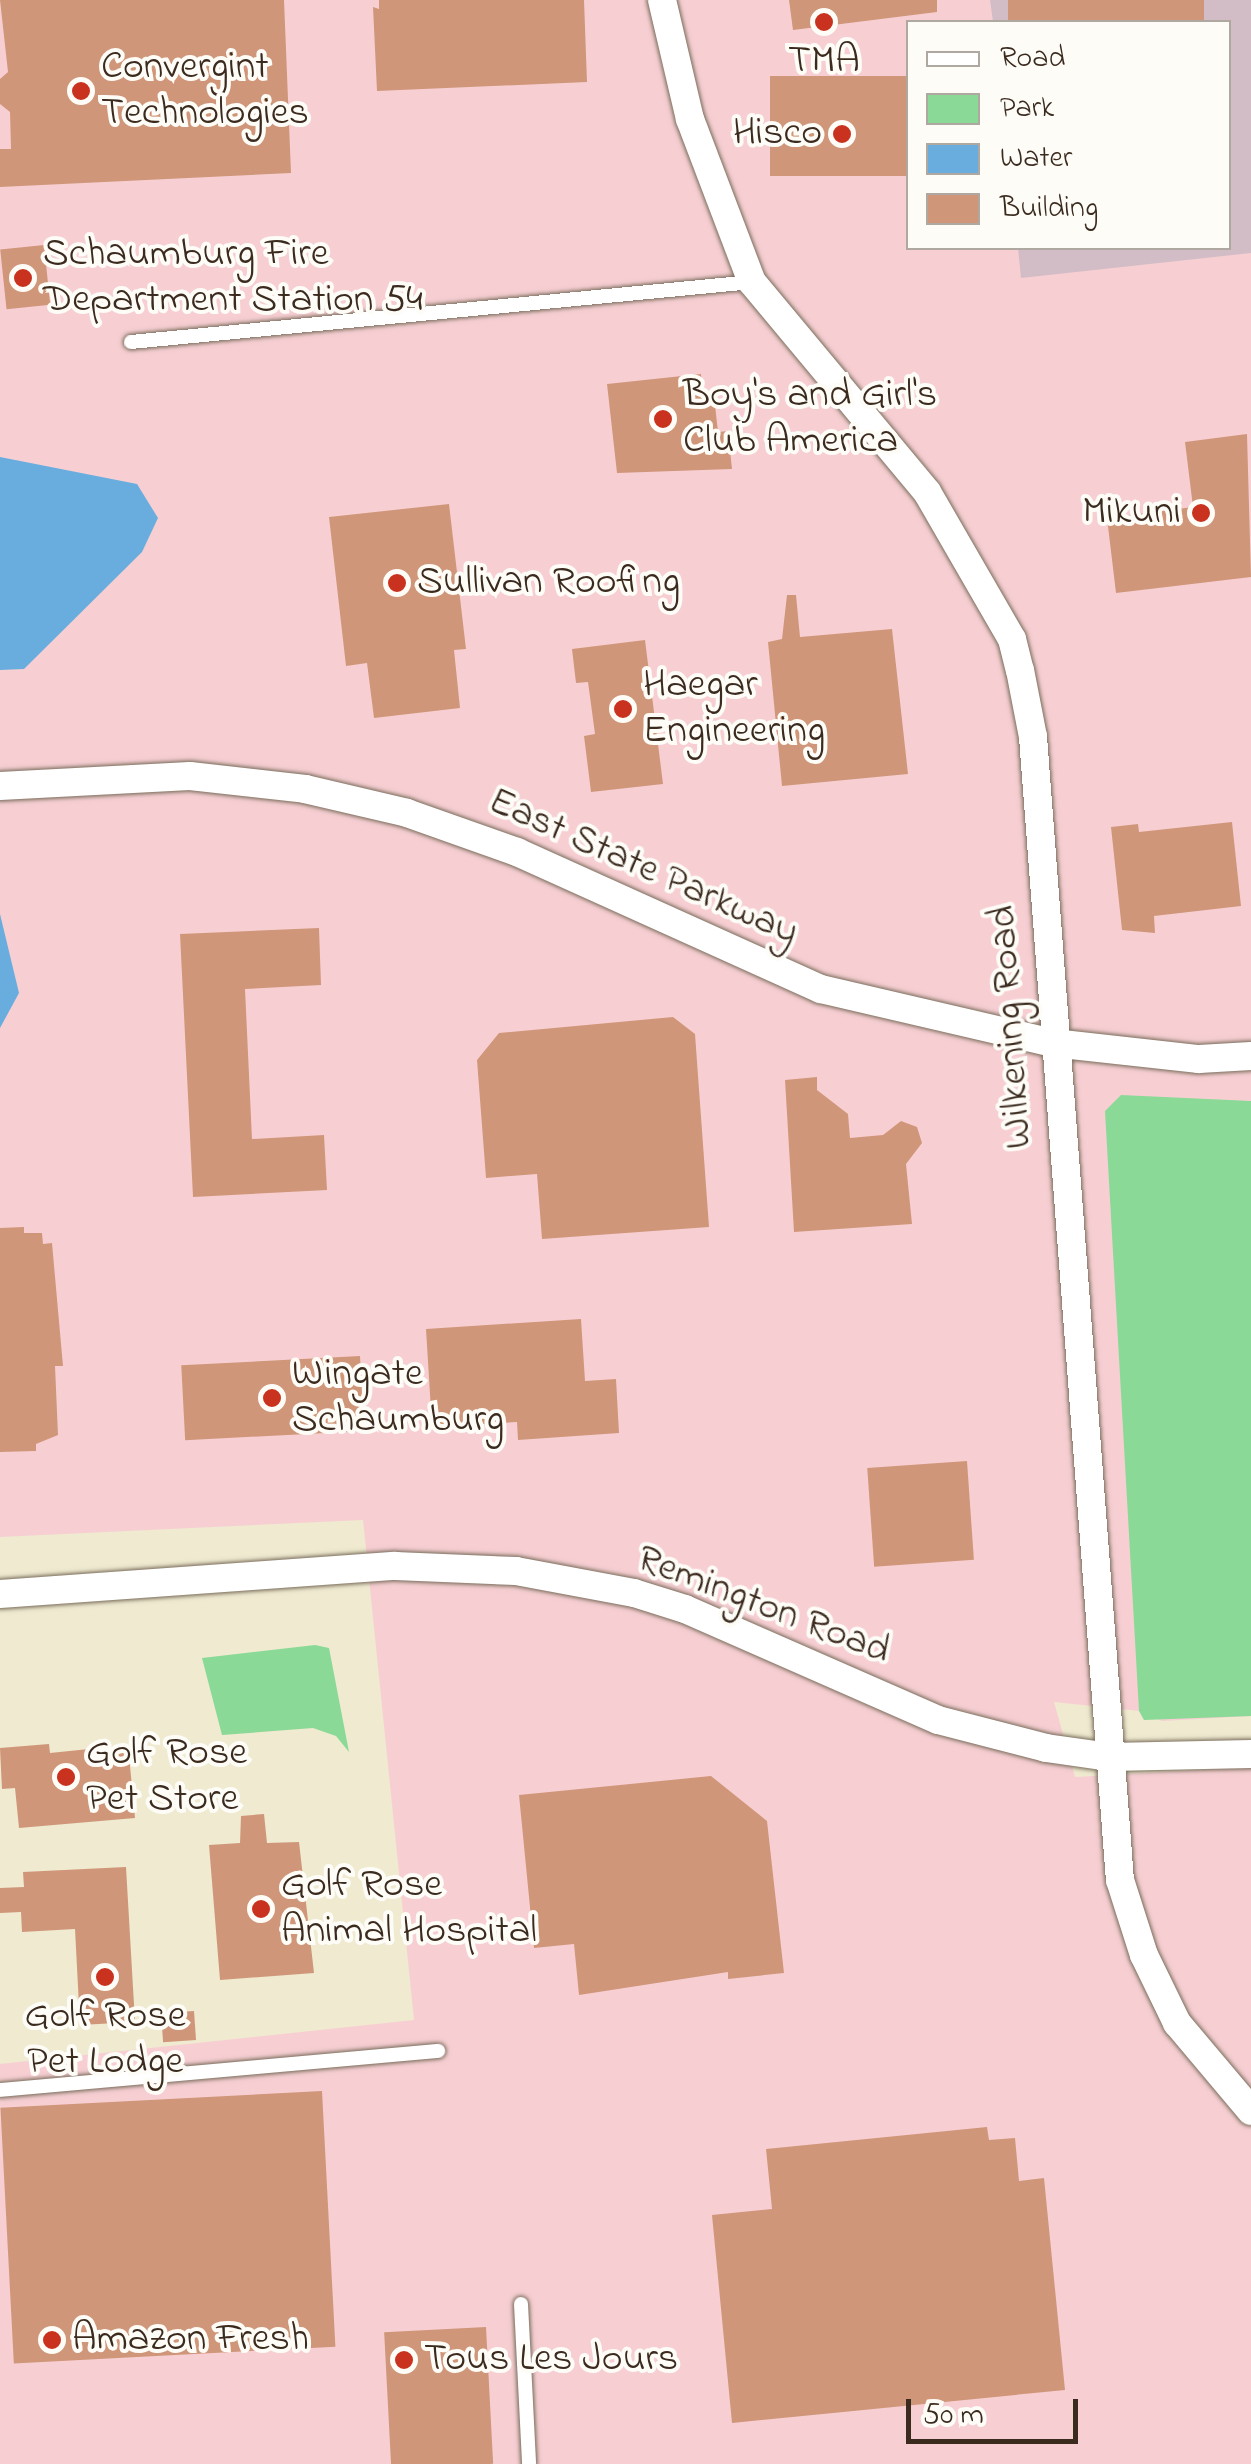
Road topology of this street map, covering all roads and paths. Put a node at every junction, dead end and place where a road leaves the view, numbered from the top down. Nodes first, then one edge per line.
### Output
1 (662, 0) edge
2 (752, 282) junction
3 (131, 342) dead end
4 (0, 786) edge
5 (1053, 1043) junction
6 (1251, 1056) edge
7 (0, 1594) edge
8 (1251, 1754) edge
9 (1110, 1758) junction
10 (438, 2051) dead end
11 (0, 2090) edge
12 (1251, 2111) edge
13 (520, 2304) dead end
14 (529, 2464) edge

1 - 2 street, Wilkening Road
2 - 3 lane
2 - 5 street, Wilkening Road
4 - 5 street, East State Parkway
5 - 6 street, East State Parkway
5 - 9 street, Wilkening Road
7 - 9 street, Remington Road
8 - 9 street, Remington Road
9 - 12 street, Wilkening Road
10 - 11 lane
13 - 14 lane

